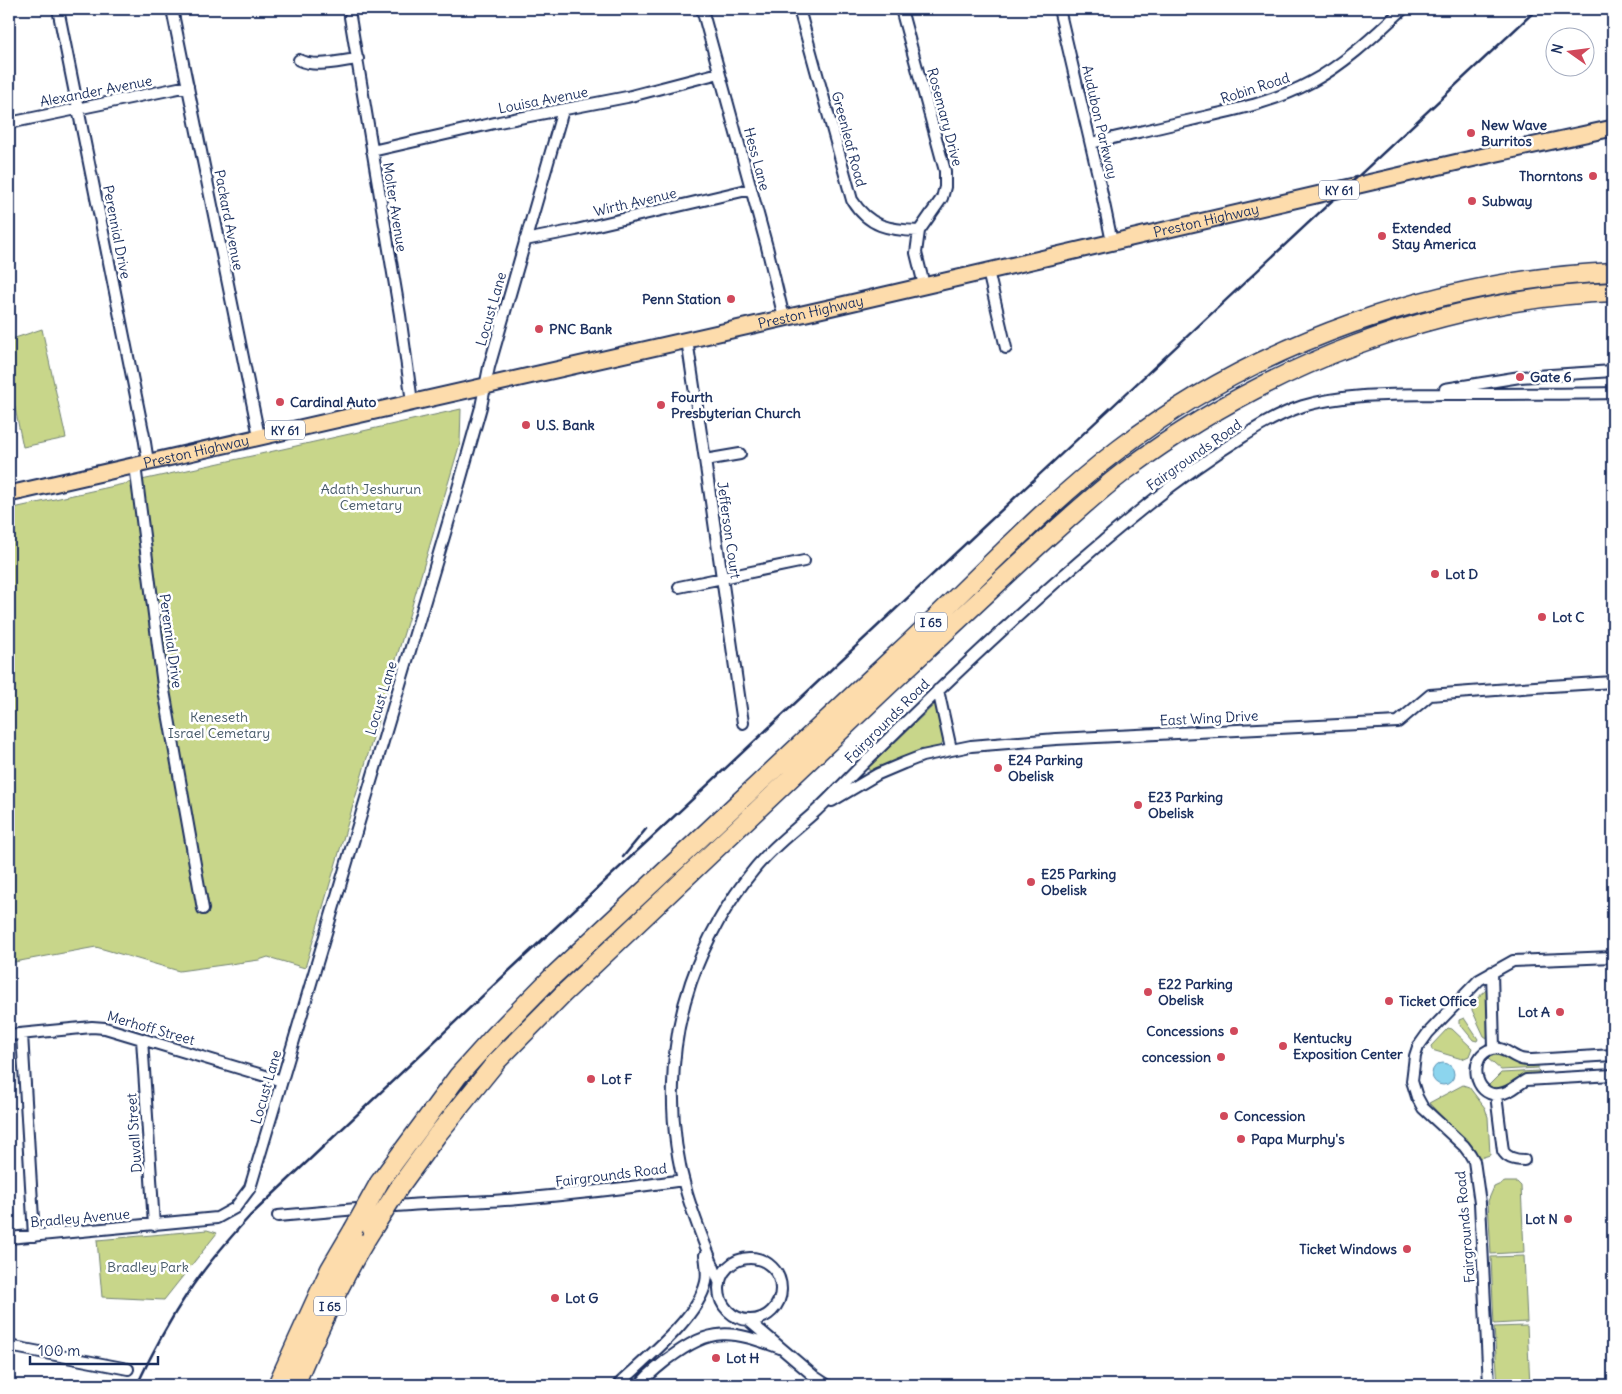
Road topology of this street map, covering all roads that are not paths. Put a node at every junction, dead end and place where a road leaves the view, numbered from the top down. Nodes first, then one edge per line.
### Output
1 (58, 9) edge
2 (172, 9) edge
3 (702, 9) edge
4 (799, 9) edge
5 (901, 9) edge
6 (1059, 9) edge
7 (1403, 9) edge
8 (351, 13) edge
9 (358, 59) junction
10 (299, 60) dead end
11 (719, 73) junction
12 (188, 86) junction
13 (79, 108) junction
14 (563, 110) junction
15 (9, 123) edge
16 (1613, 128) edge
17 (1091, 144) junction
18 (372, 151) junction
19 (751, 189) junction
20 (919, 231) junction
21 (525, 240) junction
22 (1112, 242) junction
23 (988, 271) junction
24 (1613, 272) edge
25 (924, 285) junction
26 (1613, 292) edge
27 (784, 318) junction
28 (687, 340) junction
29 (1006, 348) dead end
30 (1613, 371) edge
31 (485, 386) junction
32 (1613, 393) edge
33 (1414, 395) junction
34 (412, 402) junction
35 (259, 436) junction
36 (740, 454) dead end
37 (706, 460) junction
38 (141, 463) junction
39 (9, 494) edge
40 (804, 560) dead end
41 (722, 579) junction
42 (679, 587) dead end
43 (1613, 682) edge
44 (938, 690) junction
45 (743, 723) dead end
46 (951, 749) junction
47 (812, 814) junction
48 (203, 908) dead end
49 (1613, 957) edge
50 (1492, 972) junction
51 (22, 1034) junction
52 (9, 1035) edge
53 (142, 1039) junction
54 (1494, 1048) junction
55 (1613, 1055) edge
56 (1613, 1075) edge
57 (282, 1081) junction
58 (1496, 1095) junction
59 (1524, 1160) dead end
60 (683, 1180) junction
61 (278, 1216) dead end
62 (154, 1225) junction
63 (34, 1236) junction
64 (9, 1238) edge
65 (703, 1239) junction
66 (720, 1284) junction
67 (748, 1320) junction
68 (9, 1346) edge
69 (780, 1348) junction
70 (128, 1370) dead end
71 (277, 1385) edge
72 (295, 1385) edge
73 (618, 1385) edge
74 (640, 1385) edge
75 (827, 1385) edge
76 (1489, 1385) edge

1 - 13 street, Perennial Drive
2 - 12 street, Packard Avenue
3 - 11 street, Hess Lane
4 - 20 street, Greenleaf Road
5 - 20 street, Rosemary Drive
6 - 17 street, Audubon Parkway
7 - 17 street, Robin Road
8 - 9 street, Molter Avenue
9 - 10 street
9 - 18 street, Molter Avenue
11 - 14 street, Louisa Avenue
11 - 19 street, Hess Lane
12 - 13 street, Alexander Avenue
12 - 35 street, Packard Avenue
13 - 15 street, Alexander Avenue
13 - 38 street, Perennial Drive
14 - 18 street, Louisa Avenue
14 - 21 street, Locust Lane
16 - 22 main road, Preston Highway / KY 61
17 - 22 street, Audubon Parkway
18 - 34 street, Molter Avenue
19 - 21 street, Wirth Avenue
19 - 27 street, Hess Lane
20 - 25 street, Rosemary Drive
21 - 31 street, Locust Lane
22 - 23 main road, Preston Highway / KY 61
23 - 25 main road, Preston Highway / KY 61
23 - 29 street
24 - 71 highway, I 65, bridge
25 - 27 main road, Preston Highway / KY 61
26 - 72 highway, I 65, bridge
27 - 28 main road, Preston Highway / KY 61
28 - 31 main road, Preston Highway / KY 61
28 - 37 street, Jefferson Court
30 - 33 street
31 - 34 main road, Preston Highway / KY 61
31 - 57 street, Locust Lane
32 - 33 street, Fairgrounds Road
33 - 44 street, Fairgrounds Road
34 - 35 main road, Preston Highway / KY 61
35 - 38 main road, Preston Highway / KY 61
36 - 37 street
37 - 41 street, Jefferson Court
38 - 39 main road, Preston Highway / KY 61
38 - 48 street, Perennial Drive
40 - 41 street
41 - 42 street
41 - 45 street, Jefferson Court
43 - 46 street, East Wing Drive
44 - 46 street
44 - 47 street, Fairgrounds Road
46 - 47 street, East Wing Drive
47 - 60 street, Fairgrounds Road
49 - 50 street, Fairgrounds Road
50 - 54 street
50 - 76 street, Fairgrounds Road
51 - 52 street, Merhoff Street
51 - 53 street, Merhoff Street
51 - 63 street
53 - 57 street, Merhoff Street
53 - 62 street, Duvall Street
54 - 55 street
54 - 58 street
56 - 58 street
57 - 62 street, Locust Lane
58 - 59 street
60 - 61 street, Fairgrounds Road
60 - 65 street
62 - 63 street, Bradley Avenue
63 - 64 street, Bradley Avenue
65 - 66 street
65 - 73 street
66 - 67 street
66 - 67 street
67 - 69 street
68 - 70 street
69 - 74 street
69 - 75 street

